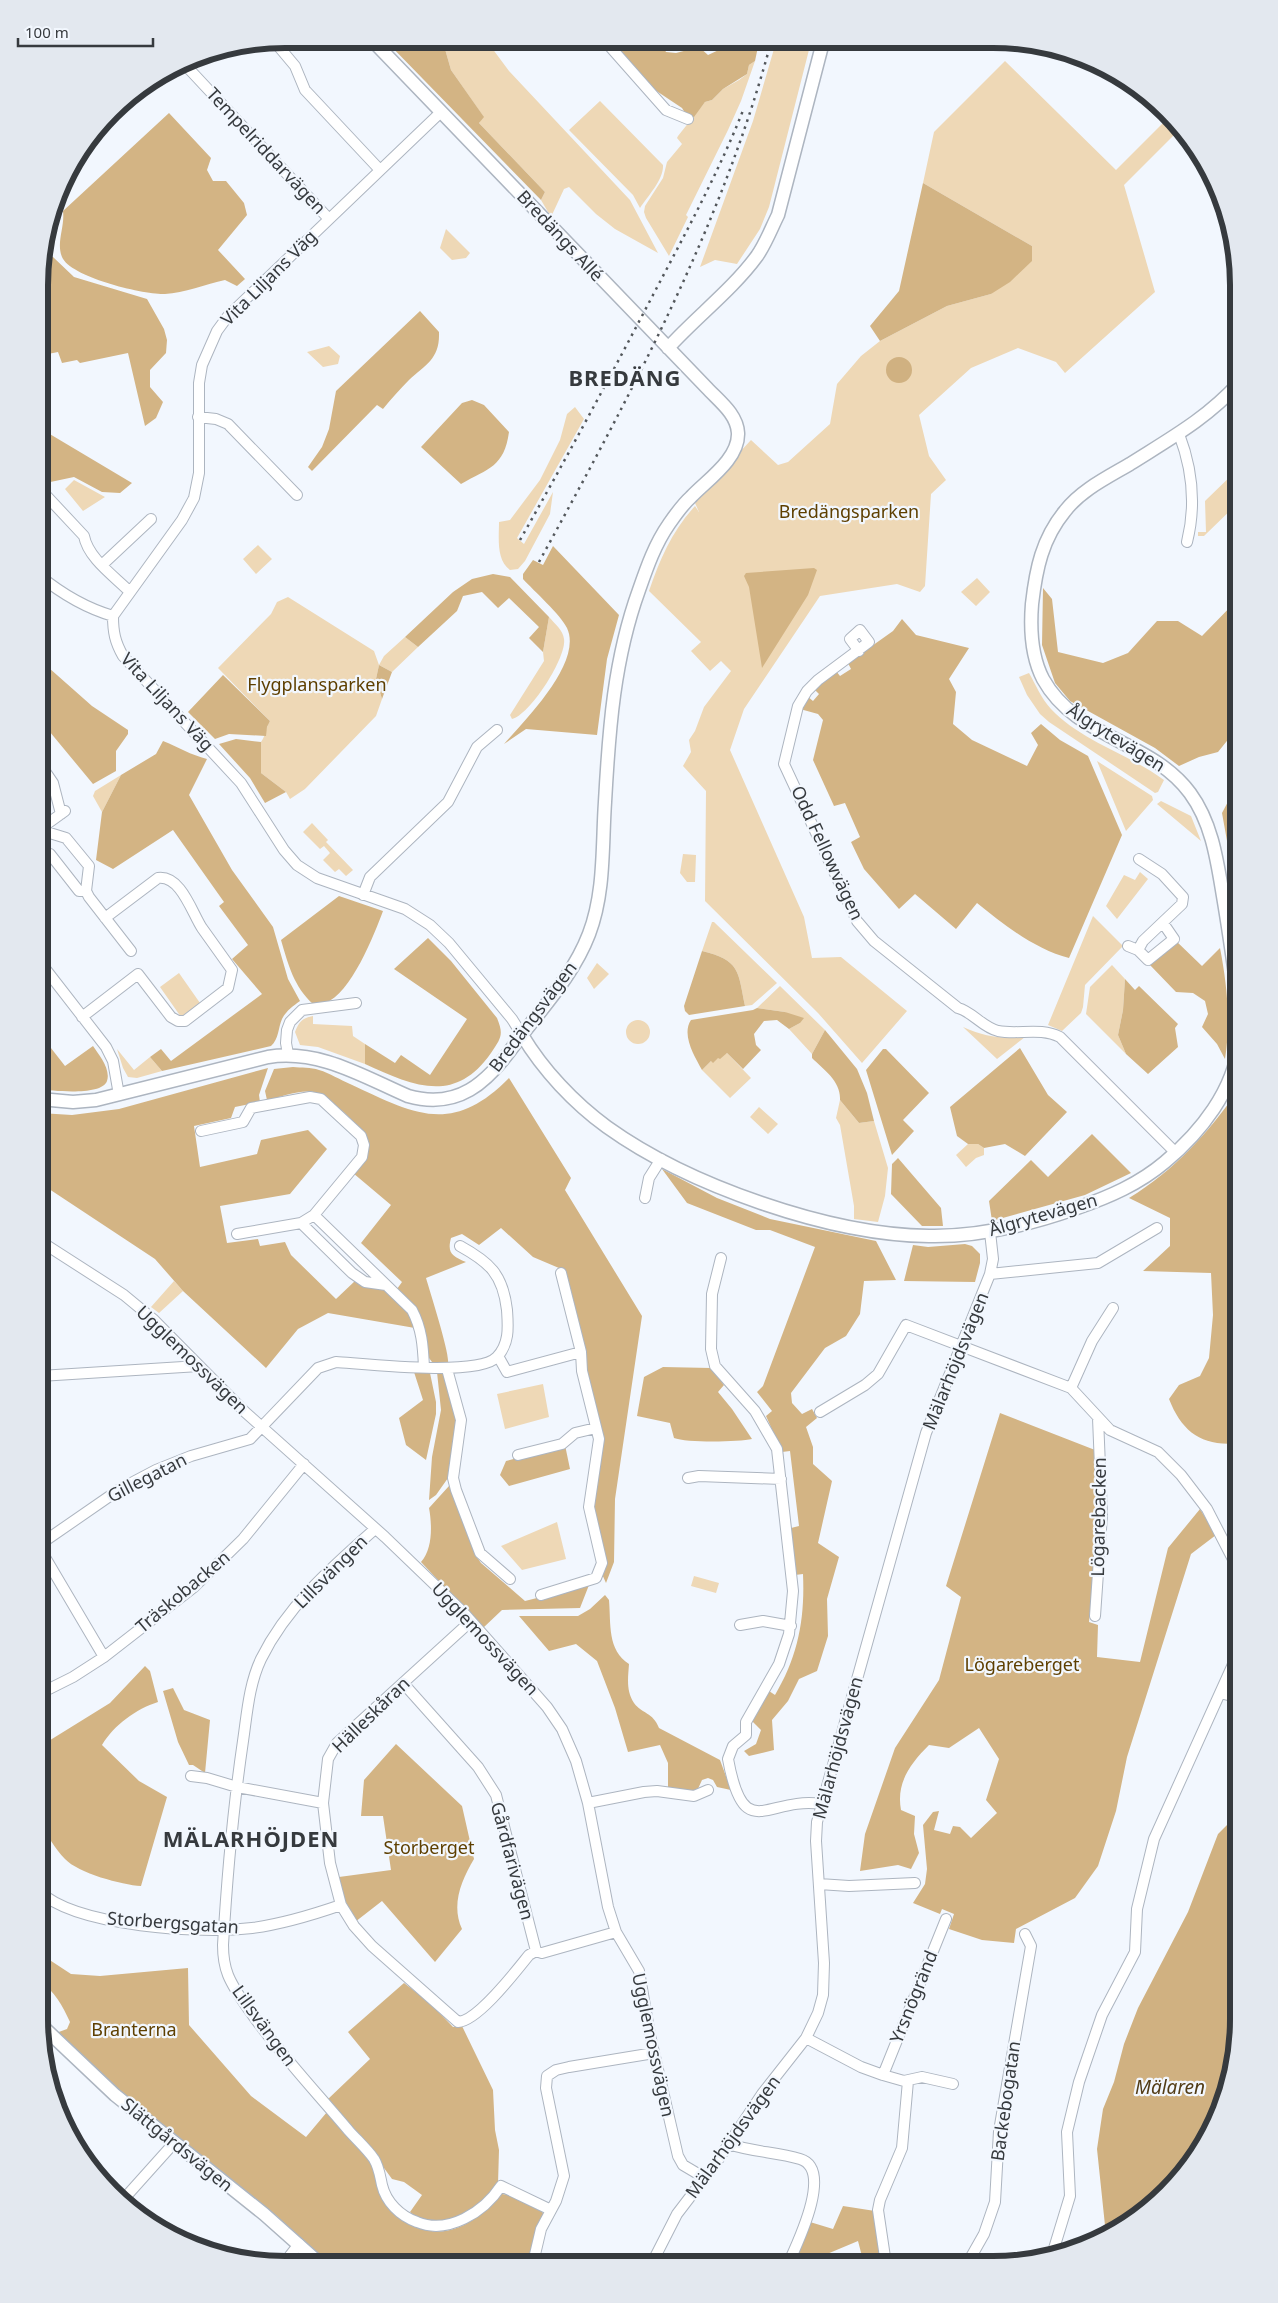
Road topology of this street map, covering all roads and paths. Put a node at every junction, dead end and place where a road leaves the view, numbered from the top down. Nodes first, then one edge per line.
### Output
1 (281, 48) edge
2 (380, 48) edge
3 (611, 48) edge
4 (821, 48) edge
5 (189, 68) edge
6 (441, 112) junction
7 (688, 119) dead end
8 (380, 170) junction
9 (329, 219) junction
10 (668, 348) junction
11 (1230, 392) edge
12 (198, 417) junction
13 (1179, 434) junction
14 (738, 439) joint
15 (297, 495) dead end
16 (47, 497) edge
17 (151, 519) dead end
18 (1187, 542) dead end
19 (103, 564) junction
20 (47, 581) edge
21 (130, 591) junction
22 (113, 616) junction
23 (859, 650) dead end
24 (497, 730) dead end
25 (47, 774) edge
26 (53, 783) junction
27 (47, 788) edge
28 (47, 825) edge
29 (47, 832) edge
30 (50, 854) dead end
31 (1139, 859) dead end
32 (86, 891) junction
33 (363, 895) junction
34 (105, 918) junction
35 (1163, 923) junction
36 (1230, 945) edge
37 (1128, 946) dead end
38 (1138, 950) junction
39 (131, 951) dead end
40 (47, 971) edge
41 (356, 1004) dead end
42 (82, 1017) junction
43 (522, 1035) junction
44 (288, 1054) junction
45 (1230, 1078) edge
46 (119, 1095) junction
47 (47, 1100) edge
48 (201, 1130) dead end
49 (1176, 1153) junction
50 (661, 1159) junction
51 (645, 1198) dead end
52 (314, 1215) junction
53 (301, 1223) junction
54 (1157, 1228) dead end
55 (990, 1232) junction
56 (237, 1234) dead end
57 (47, 1246) edge
58 (460, 1246) dead end
59 (721, 1258) dead end
60 (561, 1273) dead end
61 (990, 1274) junction
62 (387, 1285) junction
63 (1113, 1308) dead end
64 (962, 1345) junction
65 (581, 1352) junction
66 (498, 1356) junction
67 (199, 1366) junction
68 (424, 1367) junction
69 (447, 1369) junction
70 (47, 1376) edge
71 (1071, 1388) junction
72 (820, 1412) dead end
73 (1098, 1418) junction
74 (262, 1428) junction
75 (596, 1428) junction
76 (518, 1455) dead end
77 (304, 1464) junction
78 (688, 1478) dead end
79 (781, 1479) junction
80 (375, 1528) junction
81 (47, 1540) edge
82 (1230, 1553) edge
83 (47, 1560) edge
84 (510, 1579) dead end
85 (541, 1595) dead end
86 (1095, 1616) dead end
87 (471, 1621) junction
88 (740, 1625) dead end
89 (791, 1626) junction
90 (104, 1657) junction
91 (1230, 1671) edge
92 (403, 1683) junction
93 (47, 1690) edge
94 (1220, 1693) junction
95 (1230, 1694) edge
96 (191, 1776) dead end
97 (237, 1787) junction
98 (708, 1790) dead end
99 (323, 1803) junction
100 (588, 1803) junction
101 (821, 1804) junction
102 (915, 1883) dead end
103 (819, 1884) junction
104 (47, 1896) edge
105 (341, 1906) junction
106 (946, 1919) dead end
107 (224, 1929) junction
108 (616, 1932) junction
109 (1026, 1934) dead end
110 (536, 1951) junction
111 (48, 2031) edge
112 (806, 2038) junction
113 (654, 2054) junction
114 (883, 2075) junction
115 (908, 2081) junction
116 (953, 2084) dead end
117 (174, 2143) junction
118 (729, 2144) junction
119 (705, 2178) junction
120 (127, 2196) edge
121 (551, 2210) junction
122 (299, 2244) junction
123 (1054, 2247) edge
124 (290, 2256) edge
125 (312, 2256) edge
126 (535, 2256) edge
127 (656, 2256) edge
128 (791, 2256) edge
129 (885, 2256) edge
130 (972, 2256) edge

1 - 8 street
2 - 6 street, Bredängs Allé
3 - 7 street
4 - 10 street
5 - 9 street, Tempelriddarvägen
6 - 8 street, Vita Liljans Väg
6 - 10 street, Bredängs Allé
8 - 9 street, Vita Liljans Väg
9 - 12 street, Vita Liljans Väg
10 - 14 street, Bredängs Allé
11 - 13 street, Ålgrytevägen
12 - 15 street
12 - 21 street, Vita Liljans Väg
13 - 18 street
13 - 36 street, Ålgrytevägen
14 - 43 street, Bredängsvägen
16 - 19 street
17 - 19 street
19 - 21 street
20 - 22 street
21 - 22 street, Vita Liljans Väg
22 - 33 street, Vita Liljans Väg
23 - 49 street, Odd Fellowvägen
24 - 33 street
25 - 26 street
26 - 27 street
26 - 28 street
29 - 32 street
30 - 32 street
31 - 35 street
32 - 34 street
33 - 43 street, Vita Liljans Väg
34 - 39 street
34 - 42 street
35 - 38 street
35 - 38 street
37 - 38 street
40 - 42 street
41 - 44 street
42 - 46 street
43 - 44 street, Bredängsvägen
43 - 50 street, Ålgrytevägen
44 - 46 street, Bredängsvägen
45 - 49 street, Ålgrytevägen
46 - 47 street, Bredängsvägen
48 - 52 street
49 - 55 street, Ålgrytevägen
50 - 51 street
50 - 55 street, Ålgrytevägen
52 - 53 street
52 - 62 street
53 - 56 street
53 - 62 street
54 - 61 street
55 - 61 street, Mälarhöjdsvägen
57 - 67 street, Ugglemossvägen
58 - 66 street
59 - 79 street
60 - 65 street
61 - 64 street, Mälarhöjdsvägen
62 - 68 street
63 - 71 street
64 - 71 street
64 - 72 street
64 - 101 street, Mälarhöjdsvägen
65 - 66 street
65 - 75 street
66 - 69 street, Gillegatan
67 - 70 street
67 - 74 street, Ugglemossvägen
68 - 69 street, Gillegatan
68 - 74 street, Gillegatan
69 - 84 street
71 - 73 street
73 - 82 street
73 - 86 street, Lögarebacken
74 - 77 street, Ugglemossvägen
74 - 81 street, Gillegatan
75 - 76 street
75 - 85 street
77 - 80 street, Ugglemossvägen
77 - 90 street, Träskobacken
78 - 79 street
79 - 89 street
80 - 87 street, Ugglemossvägen
80 - 97 street, Lillsvängen
83 - 90 street
87 - 92 street, Hälleskåran
87 - 100 street, Ugglemossvägen
88 - 89 street
89 - 101 street
90 - 93 street, Träskobacken
91 - 94 street
92 - 99 street, Hälleskåran
92 - 110 street, Gårdfarivägen
94 - 95 street
94 - 123 street
96 - 97 street
97 - 99 street
97 - 107 street, Lillsvängen
98 - 100 street
99 - 105 street, Hälleskåran
100 - 108 street, Ugglemossvägen
101 - 103 street, Mälarhöjdsvägen
102 - 103 street
103 - 112 street, Mälarhöjdsvägen
104 - 107 street, Storbergsgatan
105 - 107 street, Storbergsgatan
105 - 110 street, Hälleskåran
106 - 114 street, Yrsnögränd
107 - 121 street, Lillsvängen
108 - 110 street
108 - 113 street, Ugglemossvägen
109 - 130 street, Backebogatan
111 - 117 street, Slättgårdsvägen
112 - 114 street
112 - 118 street, Mälarhöjdsvägen
113 - 119 street, Ugglemossvägen
113 - 121 street
114 - 115 street
115 - 116 street
115 - 129 street
117 - 120 street
117 - 122 street, Slättgårdsvägen
118 - 119 street, Mälarhöjdsvägen
118 - 128 street
119 - 127 street, Mälarhöjdsvägen
121 - 126 street
122 - 124 street
122 - 125 street, Slättgårdsvägen

